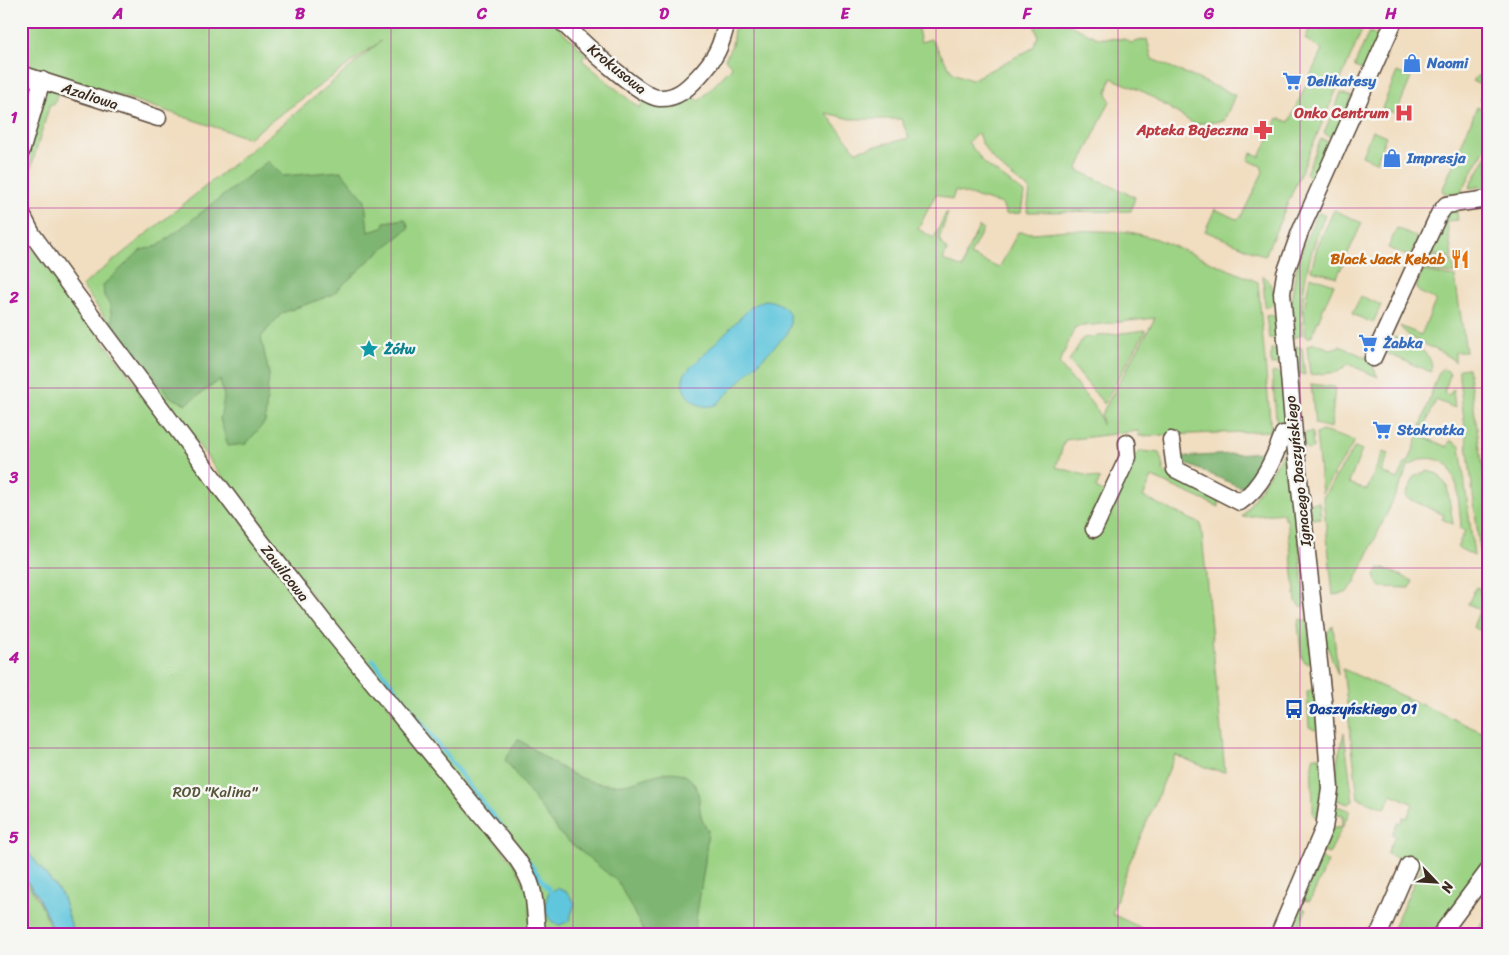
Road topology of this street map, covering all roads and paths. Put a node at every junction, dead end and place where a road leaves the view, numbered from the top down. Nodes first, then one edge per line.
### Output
1 (561, 21) edge
2 (727, 21) edge
3 (1394, 21) edge
4 (21, 74) edge
5 (42, 80) junction
6 (158, 118) dead end
7 (21, 152) edge
8 (1488, 199) edge
9 (21, 213) edge
10 (1373, 358) dead end
11 (1283, 434) dead end
12 (1171, 440) dead end
13 (1127, 443) dead end
14 (1094, 529) dead end
15 (1409, 865) dead end
16 (1488, 871) edge
17 (537, 934) edge
18 (1279, 934) edge
19 (1379, 934) edge
20 (1440, 934) edge

1 - 2 street, Krokusowa
3 - 18 street, Ignacego Daszyńskiego
4 - 5 street, Azaliowa
5 - 6 street, Azaliowa
5 - 7 street
8 - 10 street
9 - 17 street, Zawilcowa
11 - 12 street
13 - 14 street
15 - 19 street
16 - 20 street

